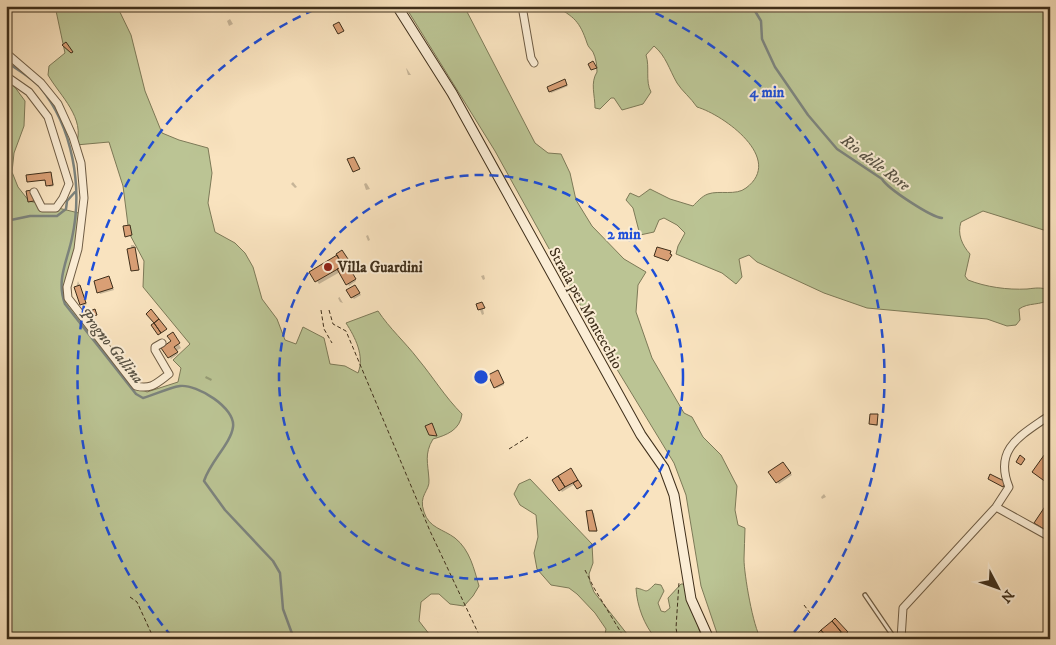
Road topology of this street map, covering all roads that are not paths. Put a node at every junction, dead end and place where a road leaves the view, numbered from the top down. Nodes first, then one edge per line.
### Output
1 (397, 6) edge
2 (522, 6) edge
3 (6, 53) edge
4 (534, 63) dead end
5 (6, 76) edge
6 (34, 192) dead end
7 (162, 343) dead end
8 (1050, 415) edge
9 (996, 507) junction
10 (1050, 537) edge
11 (865, 595) dead end
12 (709, 639) edge
13 (896, 639) edge
14 (901, 639) edge

1 - 12 street, Strada per Montecchio
2 - 4 street
3 - 7 street
5 - 6 street
8 - 9 street
9 - 10 street
9 - 14 street
11 - 13 lane

